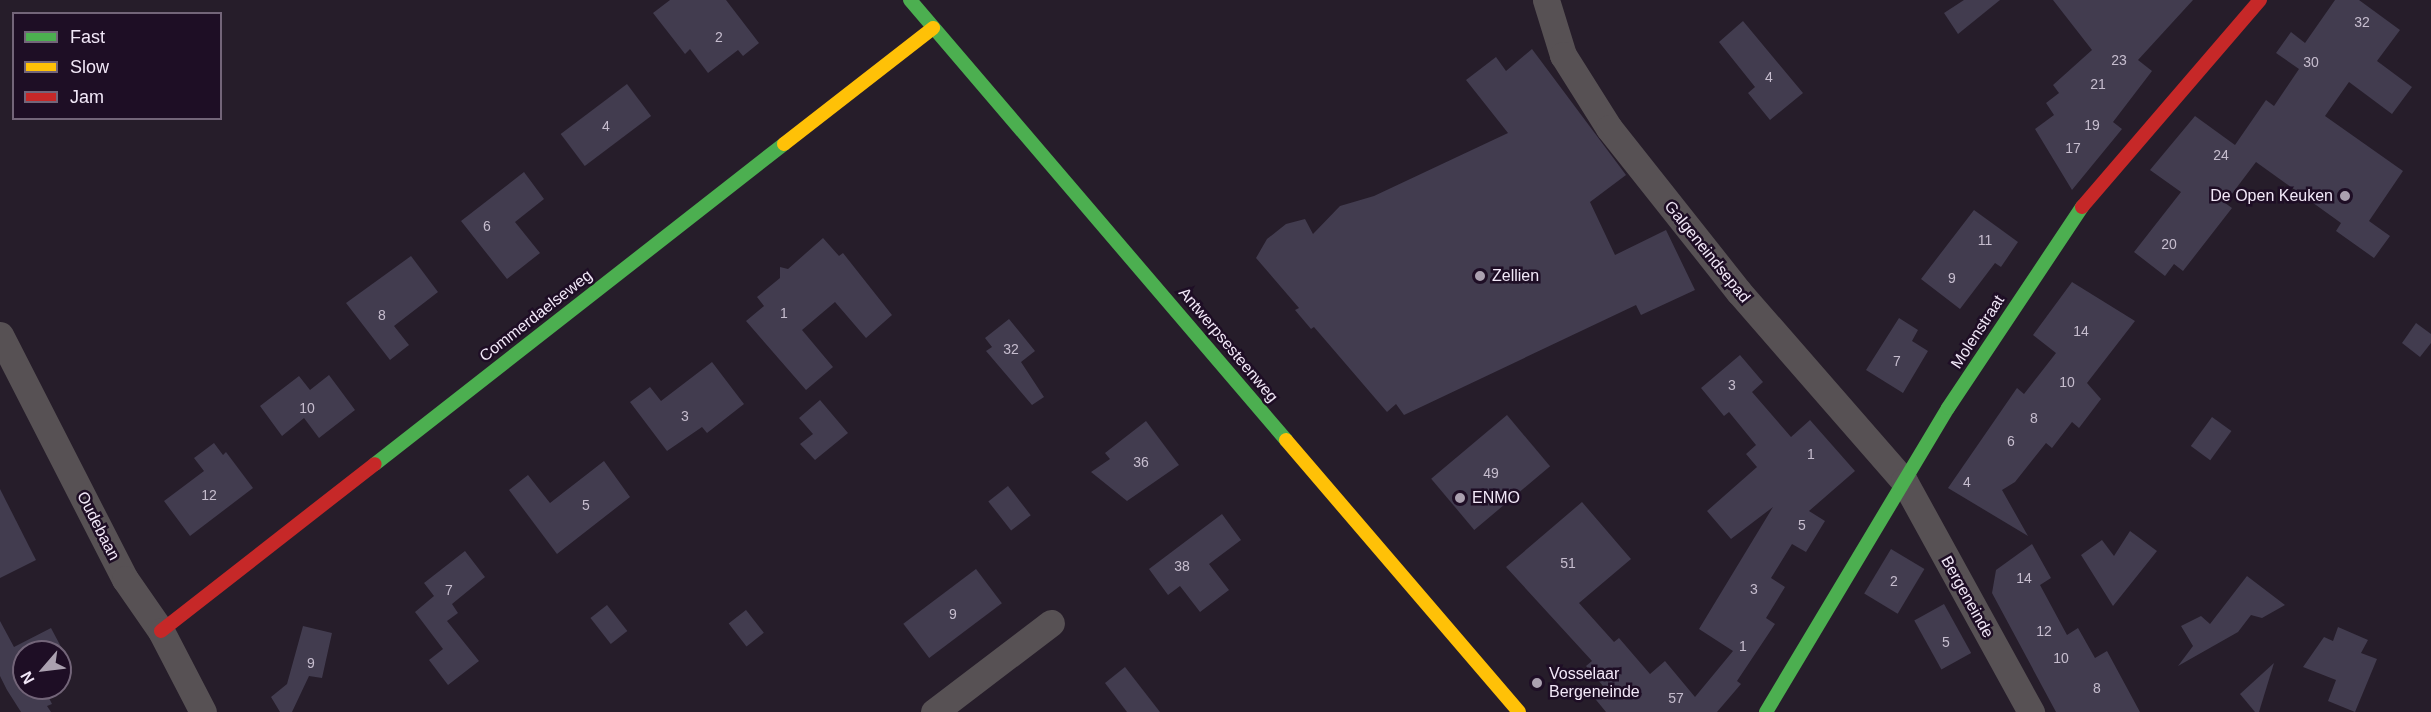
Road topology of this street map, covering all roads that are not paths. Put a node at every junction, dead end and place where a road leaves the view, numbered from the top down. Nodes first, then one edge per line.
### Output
1 (910, 0) edge
2 (1546, 0) edge
3 (2260, 0) edge
4 (933, 28) junction
5 (0, 334) edge
6 (1904, 481) junction
7 (1051, 623) dead end
8 (161, 631) junction
9 (203, 712) edge
10 (934, 712) edge
11 (1519, 712) edge
12 (1766, 712) edge
13 (2031, 712) edge

1 - 4 street, Antwerpsesteenweg
2 - 6 street, Galgeneindsepad
3 - 6 street, Molenstraat
4 - 8 street, Commerdaelseweg
4 - 11 street, Antwerpsesteenweg
5 - 8 street, Oudebaan
6 - 12 street, Molenstraat
6 - 13 street, Bergeneinde
7 - 10 street
8 - 9 street, Oudebaan

